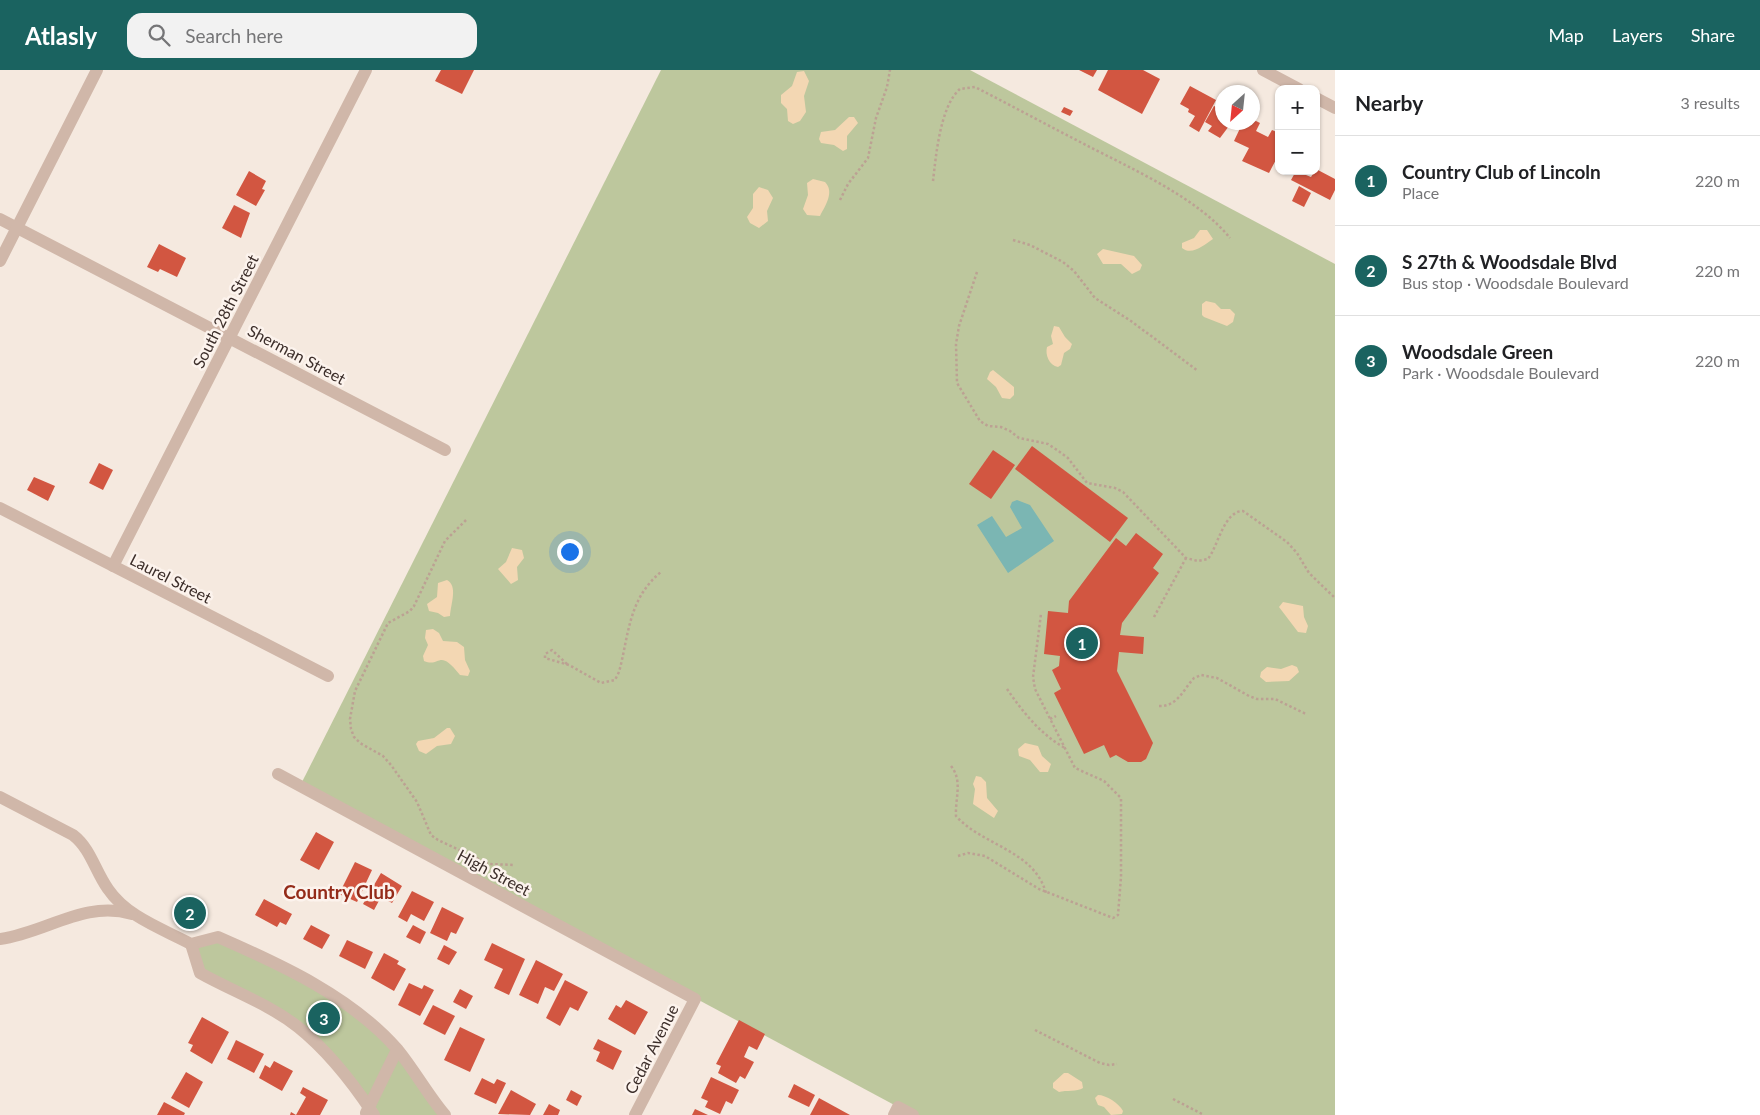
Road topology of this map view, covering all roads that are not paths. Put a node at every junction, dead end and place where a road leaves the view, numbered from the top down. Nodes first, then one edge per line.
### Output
1 (97, 70) edge
2 (366, 70) edge
3 (1263, 70) edge
4 (1291, 85) edge
5 (1320, 100) edge
6 (1335, 108) edge
7 (0, 220) edge
8 (17, 228) junction
9 (0, 261) edge
10 (230, 337) junction
11 (445, 450) dead end
12 (0, 508) edge
13 (113, 566) junction
14 (328, 676) dead end
15 (278, 774) dead end
16 (0, 797) edge
17 (137, 916) junction
18 (0, 939) edge
19 (192, 944) junction
20 (695, 999) joint
21 (398, 1050) junction
22 (896, 1111) edge
23 (369, 1112) edge
24 (445, 1115) edge
25 (635, 1115) edge
26 (913, 1115) edge

1 - 8 street
2 - 10 street, South 28th Street
3 - 4 street
5 - 6 street
7 - 8 street, Sherman Street
8 - 9 street
8 - 10 street, Sherman Street
10 - 11 street, Sherman Street
10 - 13 street, South 28th Street
12 - 13 street, Laurel Street
13 - 14 street, Laurel Street
15 - 20 street, High Street
16 - 17 street
17 - 18 street
17 - 19 street
19 - 21 street
19 - 23 street
20 - 25 street, Cedar Avenue
21 - 23 street
21 - 24 street
22 - 26 street

